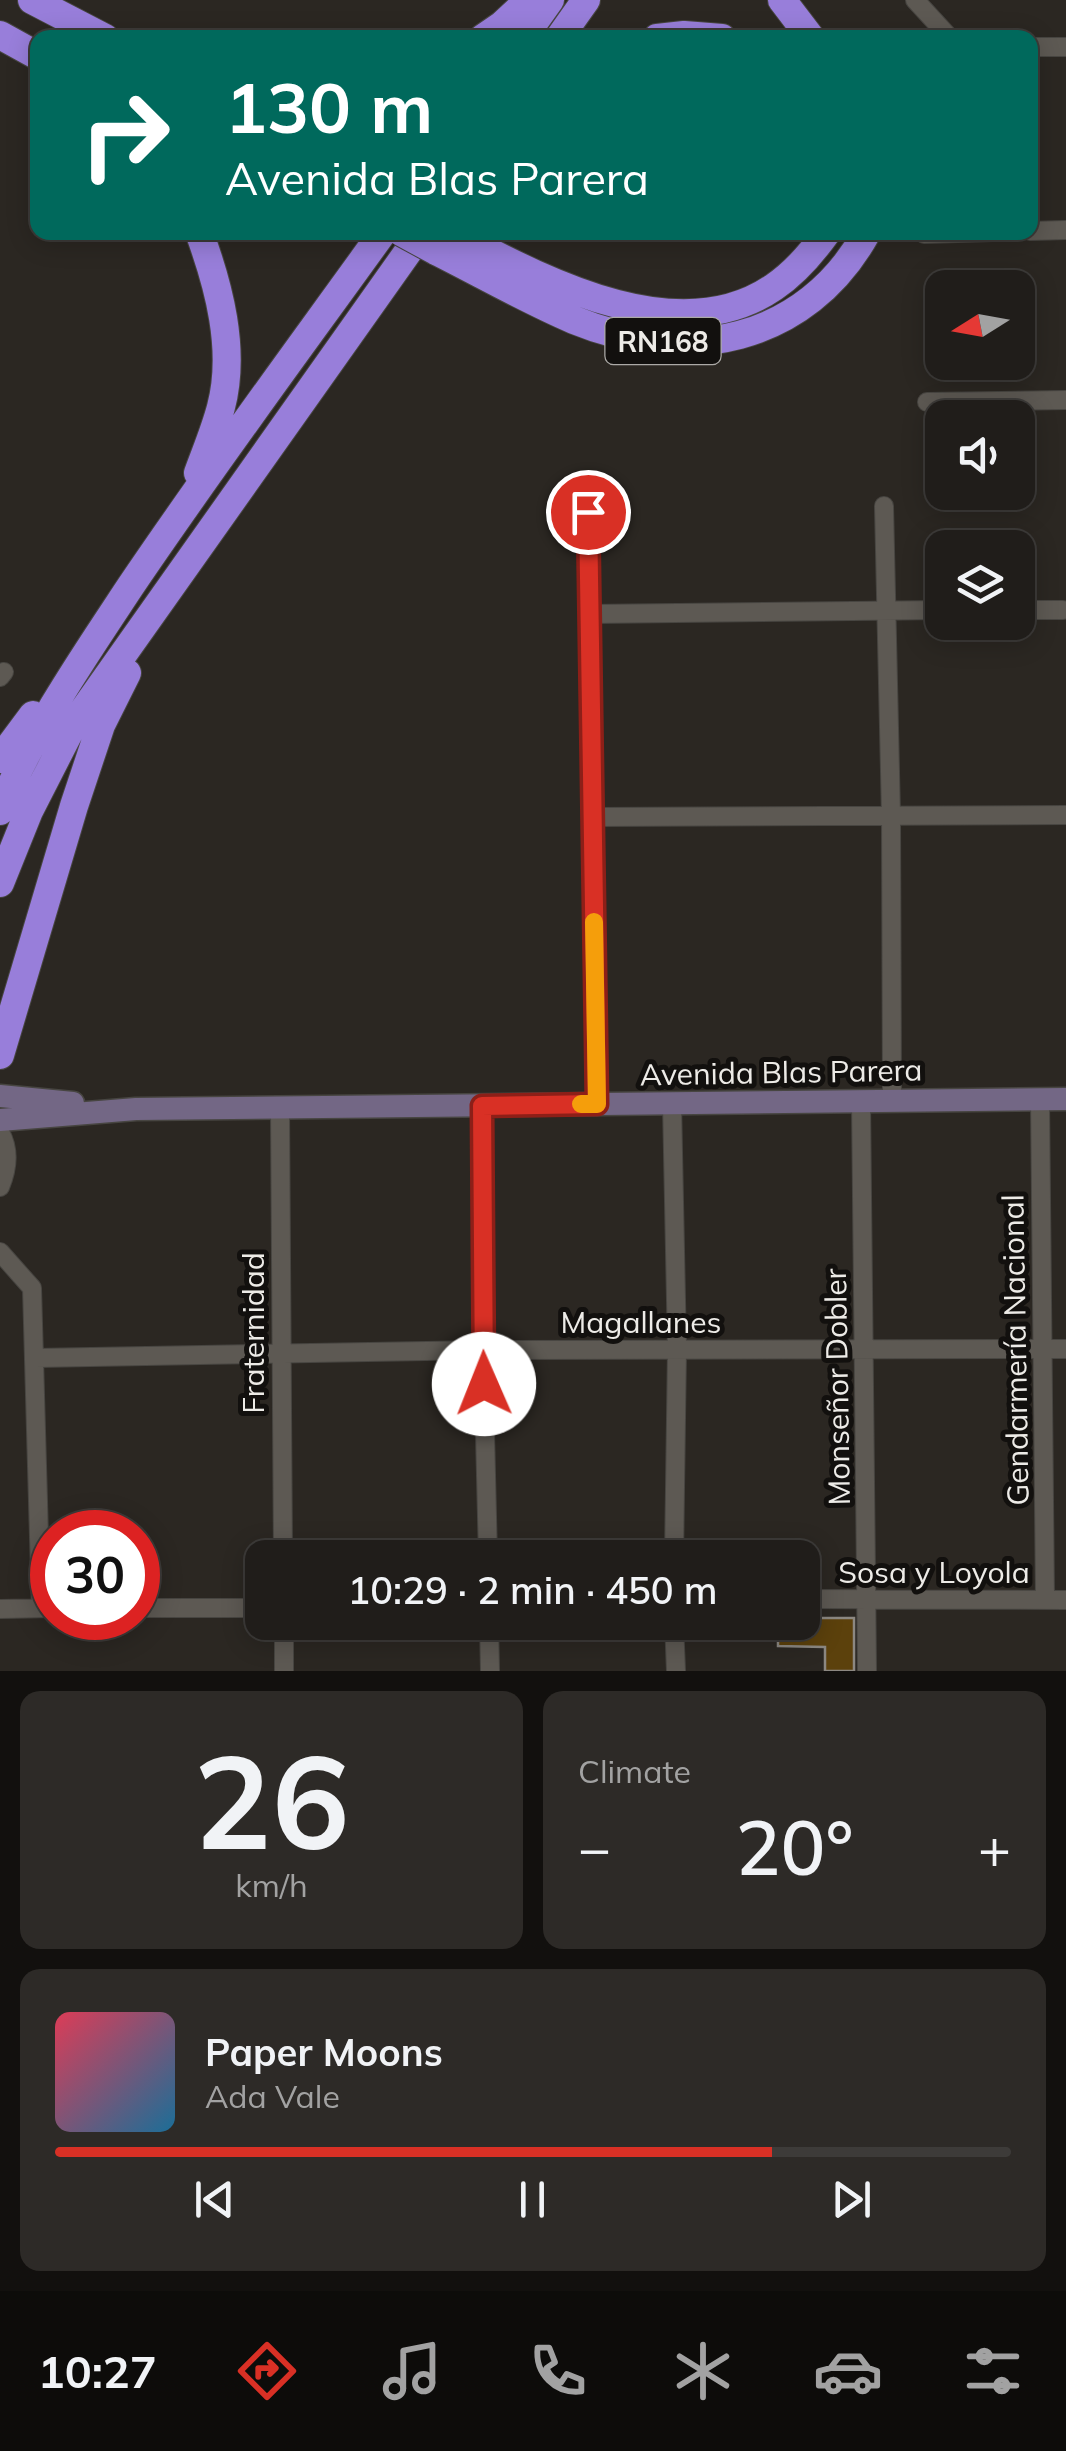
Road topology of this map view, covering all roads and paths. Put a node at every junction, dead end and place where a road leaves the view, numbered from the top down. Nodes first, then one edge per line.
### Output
1 (6, 0) edge
2 (32, 0) edge
3 (528, 0) edge
4 (550, 0) edge
5 (586, 0) edge
6 (782, 0) edge
7 (915, 0) edge
8 (0, 22) edge
9 (60, 30) edge
10 (90, 30) edge
11 (496, 30) edge
12 (529, 30) edge
13 (565, 30) edge
14 (805, 30) edge
15 (943, 30) edge
16 (0, 35) edge
17 (30, 38) edge
18 (1038, 47) edge
19 (1066, 47) edge
20 (30, 52) edge
21 (1066, 230) edge
22 (1038, 232) edge
23 (201, 240) edge
24 (377, 240) edge
25 (438, 240) edge
26 (445, 240) edge
27 (447, 240) edge
28 (820, 240) edge
29 (862, 240) edge
30 (1035, 400) edge
31 (1066, 400) edge
32 (884, 506) dead end
33 (588, 512) dead end
34 (162, 540) junction
35 (189, 562) junction
36 (886, 610) junction
37 (925, 610) edge
38 (1035, 610) edge
39 (1063, 610) dead end
40 (590, 614) junction
41 (84, 658) junction
42 (0, 759) edge
43 (0, 811) edge
44 (1066, 815) edge
45 (891, 816) junction
46 (593, 817) junction
47 (0, 883) edge
48 (0, 1055) edge
49 (0, 1096) edge
50 (1040, 1099) junction
51 (1066, 1099) edge
52 (862, 1101) junction
53 (892, 1101) junction
54 (672, 1103) junction
55 (597, 1104) junction
56 (482, 1106) junction
57 (280, 1108) junction
58 (136, 1109) junction
59 (0, 1120) edge
60 (0, 1132) edge
61 (0, 1187) edge
62 (0, 1252) edge
63 (863, 1349) junction
64 (1042, 1349) junction
65 (1066, 1349) edge
66 (482, 1350) junction
67 (676, 1350) junction
68 (280, 1354) junction
69 (36, 1358) junction
70 (42, 1510) edge
71 (283, 1540) edge
72 (487, 1540) edge
73 (674, 1540) edge
74 (820, 1600) edge
75 (868, 1600) junction
76 (1045, 1600) junction
77 (1066, 1600) edge
78 (160, 1608) edge
79 (245, 1608) edge
80 (30, 1609) edge
81 (0, 1610) edge
82 (284, 1640) edge
83 (489, 1640) edge
84 (675, 1640) edge
85 (284, 1671) edge
86 (490, 1671) edge
87 (676, 1671) edge
88 (867, 1671) edge

1 - 9 highway
2 - 10 highway
3 - 11 highway
4 - 12 highway
5 - 13 highway
6 - 14 highway
7 - 15 street
8 - 17 highway
16 - 20 highway
18 - 19 street
21 - 22 street
23 - 34 highway
24 - 34 highway
25 - 35 highway
26 - 29 highway, RN168
27 - 28 highway, RN168
30 - 31 street
32 - 36 street
33 - 40 street
34 - 41 highway
35 - 47 highway
35 - 48 highway
36 - 37 street
36 - 40 street
36 - 45 street
38 - 39 street
40 - 46 street
41 - 42 highway
41 - 43 highway
44 - 45 street
45 - 46 street
45 - 53 street
46 - 55 street
49 - 58 main road
50 - 51 main road, Avenida Blas Parera
50 - 53 main road, Avenida Blas Parera
50 - 64 street, Gendarmería Nacional
52 - 53 main road, Avenida Blas Parera
52 - 54 main road, Avenida Blas Parera
52 - 63 street, Monseñor Dobler
54 - 55 main road, Avenida Blas Parera
54 - 67 street
55 - 56 main road, Avenida Blas Parera
56 - 57 main road, Avenida Blas Parera
56 - 66 street
57 - 58 main road, Avenida Blas Parera
57 - 68 street, Fraternidad
58 - 59 main road
60 - 61 street
62 - 69 street
63 - 64 street, Magallanes
63 - 67 street, Magallanes
63 - 75 street, Monseñor Dobler
64 - 65 street, Magallanes
64 - 76 street, Gendarmería Nacional
66 - 67 street, Magallanes
66 - 68 street, Magallanes
66 - 72 street
67 - 73 street
68 - 69 street, Magallanes
68 - 71 street, Fraternidad
69 - 70 street
74 - 75 street, Sosa y Loyola
75 - 76 street, Sosa y Loyola
75 - 88 street, Monseñor Dobler
76 - 77 street, Sosa y Loyola
78 - 79 street
80 - 81 street
82 - 85 street
83 - 86 street
84 - 87 street

